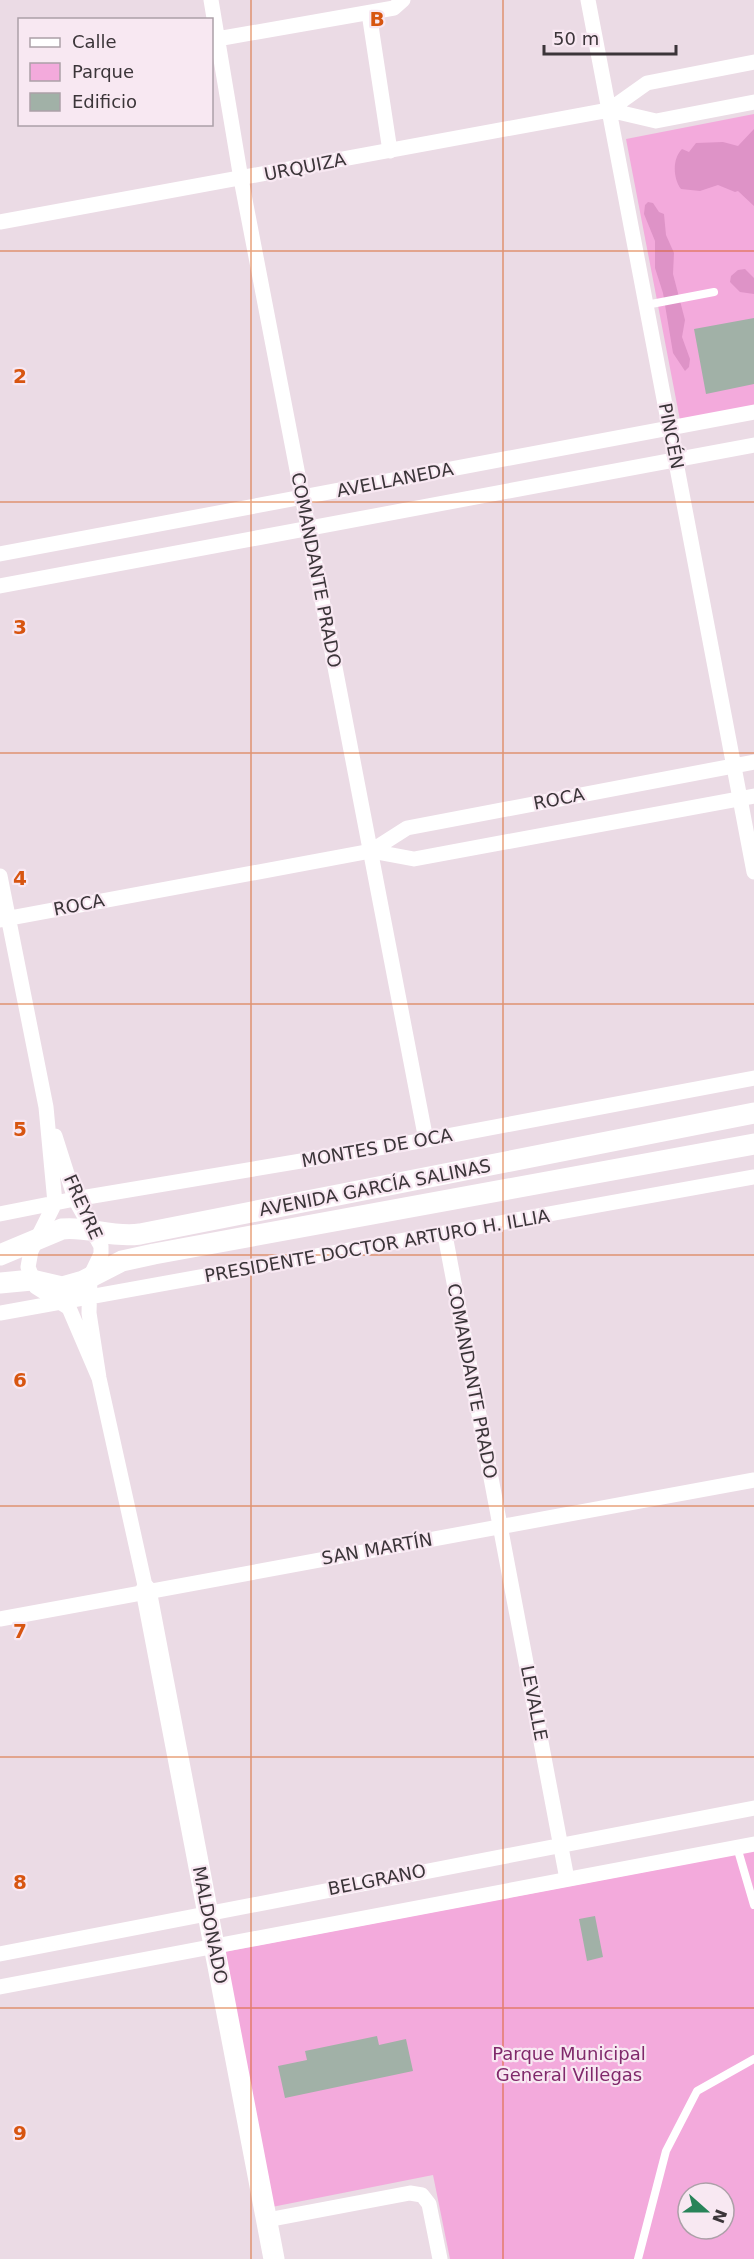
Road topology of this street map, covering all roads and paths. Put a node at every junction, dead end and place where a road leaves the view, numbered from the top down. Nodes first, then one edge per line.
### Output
1 (211, 0) edge
2 (403, 0) edge
3 (588, 0) edge
4 (369, 13) junction
5 (217, 39) junction
6 (754, 62) edge
7 (754, 102) edge
8 (609, 110) junction
9 (390, 151) junction
10 (241, 179) junction
11 (0, 222) edge
12 (714, 292) dead end
13 (646, 306) junction
14 (754, 412) edge
15 (669, 428) junction
16 (754, 445) edge
17 (675, 460) junction
18 (302, 497) junction
19 (308, 528) junction
20 (0, 554) edge
21 (0, 586) edge
22 (754, 762) edge
23 (734, 766) junction
24 (747, 797) edge
25 (371, 851) junction
26 (754, 872) edge
27 (0, 876) edge
28 (4, 919) edge
29 (754, 1078) edge
30 (46, 1107) junction
31 (754, 1113) edge
32 (426, 1140) junction
33 (754, 1143) edge
34 (754, 1177) edge
35 (75, 1199) junction
36 (55, 1203) junction
37 (0, 1214) edge
38 (96, 1233) junction
39 (445, 1235) junction
40 (39, 1238) junction
41 (0, 1254) edge
42 (32, 1280) junction
43 (0, 1283) edge
44 (89, 1287) junction
45 (60, 1301) junction
46 (0, 1313) edge
47 (99, 1378) junction
48 (754, 1480) edge
49 (500, 1527) junction
50 (146, 1590) junction
51 (0, 1619) edge
52 (754, 1808) edge
53 (560, 1844) junction
54 (754, 1844) edge
55 (736, 1847) junction
56 (567, 1879) junction
57 (754, 1905) edge
58 (208, 1913) junction
59 (214, 1946) junction
60 (0, 1954) edge
61 (0, 1987) edge
62 (754, 2059) edge
63 (267, 2220) junction
64 (274, 2259) edge
65 (440, 2259) edge
66 (638, 2259) edge

1 - 5 street, COMANDANTE PRADO
2 - 4 street
3 - 8 street, PINCÉN
4 - 5 street
4 - 9 street
5 - 10 street, COMANDANTE PRADO
6 - 8 street, URQUIZA
7 - 8 street, URQUIZA
8 - 9 street, URQUIZA
8 - 13 street, PINCÉN
9 - 10 street, URQUIZA
10 - 11 street, URQUIZA
10 - 18 street, COMANDANTE PRADO
12 - 13 lane
13 - 15 street, PINCÉN
14 - 15 street, AVELLANEDA
15 - 17 street, PINCÉN
15 - 18 street, AVELLANEDA
16 - 17 street, AVELLANEDA
17 - 19 street, AVELLANEDA
17 - 23 street, PINCÉN
18 - 19 street, COMANDANTE PRADO
18 - 20 street, AVELLANEDA
19 - 21 street, AVELLANEDA
19 - 25 street, COMANDANTE PRADO
22 - 23 street, ROCA
23 - 24 street, PINCÉN
23 - 25 street, ROCA
24 - 25 street, ROCA
24 - 26 street, PINCÉN
25 - 28 street, ROCA
25 - 32 street, COMANDANTE PRADO
27 - 28 street, FREYRE
28 - 30 street, FREYRE
29 - 32 street, MONTES DE OCA
30 - 35 street, FREYRE
30 - 36 street, FREYRE
31 - 38 main road, AVENIDA GARCÍA SALINAS
32 - 35 street, MONTES DE OCA
33 - 44 main road, AVENIDA GARCÍA SALINAS
34 - 39 street, PRESIDENTE DOCTOR ARTURO H. ILLIA
35 - 36 street, MONTES DE OCA
35 - 38 street, FREYRE
36 - 37 street, MONTES DE OCA
36 - 40 street, FREYRE
38 - 40 main road, AVENIDA GARCÍA SALINAS
38 - 44 street, FREYRE
39 - 44 street, PRESIDENTE DOCTOR ARTURO H. ILLIA
39 - 49 street, COMANDANTE PRADO
40 - 41 main road, AVENIDA GARCÍA SALINAS
40 - 42 street, FREYRE
42 - 43 main road, AVENIDA GARCÍA SALINAS
42 - 44 main road, AVENIDA GARCÍA SALINAS
42 - 45 street, FREYRE
44 - 45 street, PRESIDENTE DOCTOR ARTURO H. ILLIA
44 - 47 street, FREYRE
45 - 46 street, PRESIDENTE DOCTOR ARTURO H. ILLIA
45 - 47 street, FREYRE
47 - 50 street, FREYRE
48 - 49 street, SAN MARTÍN
49 - 50 street, SAN MARTÍN
49 - 53 street, LEVALLE
50 - 51 street, SAN MARTÍN
50 - 58 main road, MALDONADO
52 - 53 street, BELGRANO
53 - 56 street, LEVALLE
53 - 58 street, BELGRANO
54 - 55 street, BELGRANO
55 - 56 street, BELGRANO
55 - 57 lane
56 - 59 street, BELGRANO
58 - 59 main road, MALDONADO
58 - 60 street, BELGRANO
59 - 61 street, BELGRANO
59 - 63 main road, MALDONADO
62 - 66 lane
63 - 64 main road, MALDONADO
63 - 65 street

